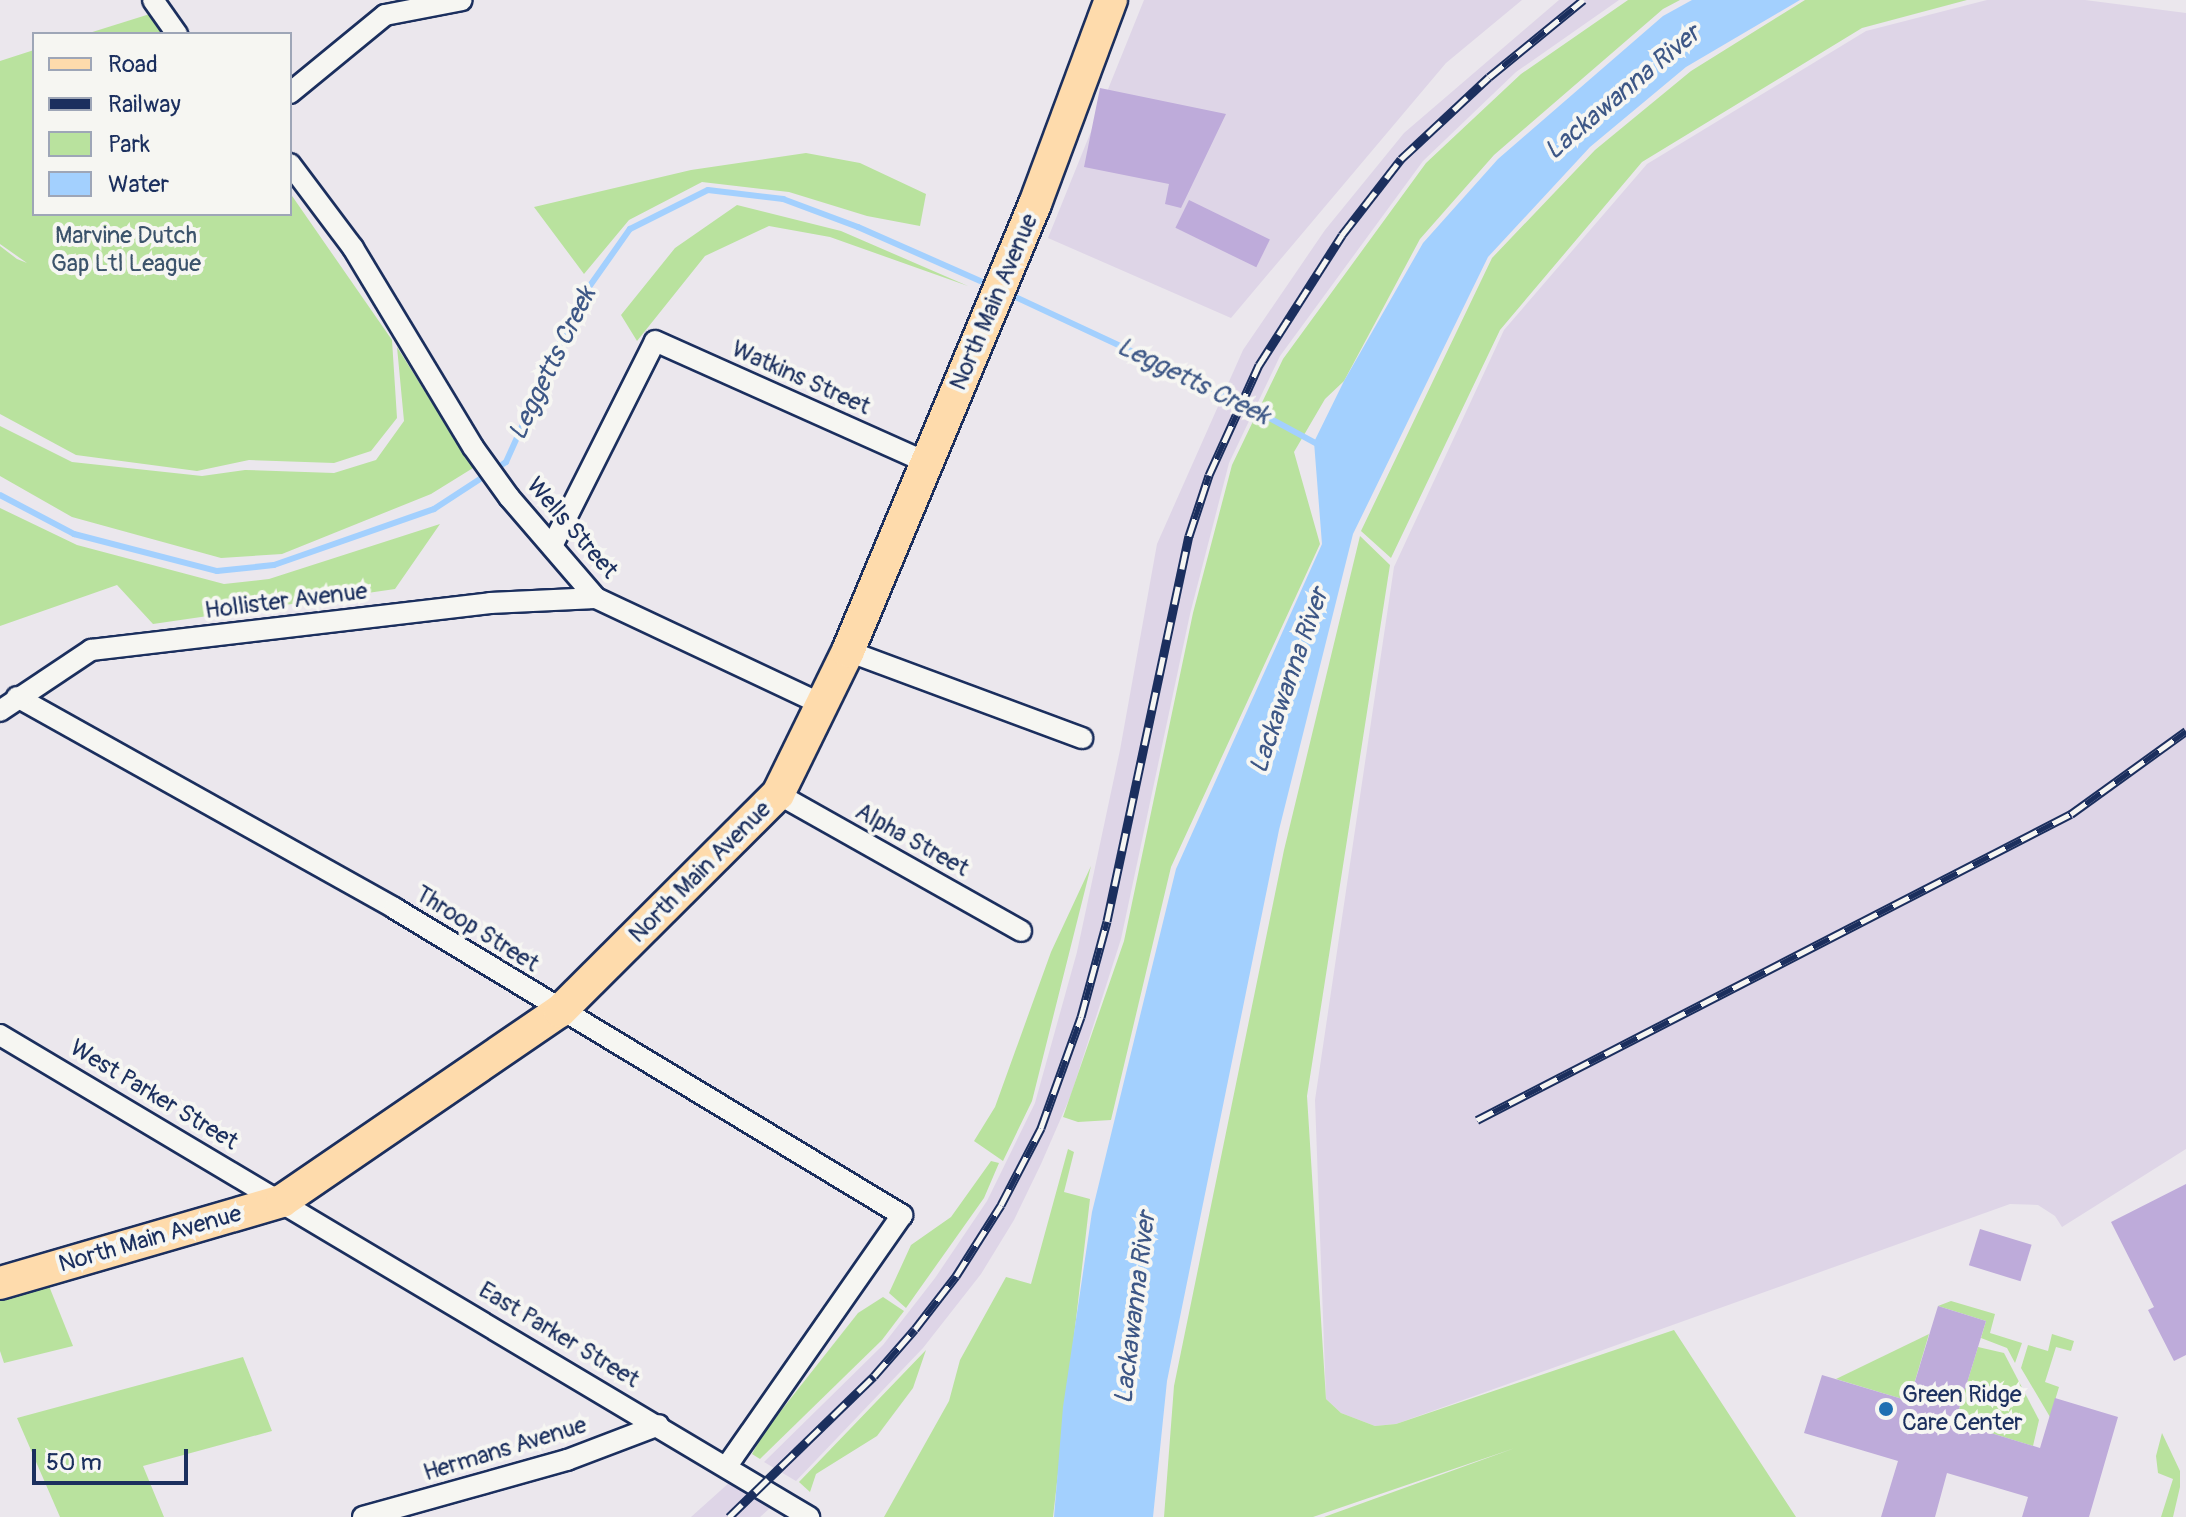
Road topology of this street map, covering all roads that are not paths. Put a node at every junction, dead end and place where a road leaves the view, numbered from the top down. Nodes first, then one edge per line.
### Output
1 (153, 0) edge
2 (462, 0) edge
3 (1111, 0) edge
4 (380, 8) edge
5 (176, 32) edge
6 (292, 91) edge
7 (292, 167) edge
8 (925, 462) junction
9 (552, 546) junction
10 (596, 598) junction
11 (848, 651) junction
12 (17, 697) junction
13 (823, 705) junction
14 (0, 711) edge
15 (1082, 738) dead end
16 (778, 794) junction
17 (1021, 931) dead end
18 (560, 1011) junction
19 (0, 1035) edge
20 (282, 1201) junction
21 (0, 1283) edge
22 (659, 1425) junction
23 (726, 1467) junction
24 (363, 1517) edge
25 (809, 1517) edge

1 - 5 street
2 - 4 street
3 - 8 main road, North Main Avenue
4 - 6 street
7 - 9 street, Wells Street
8 - 9 street, Watkins Street
8 - 11 main road, North Main Avenue
9 - 10 street, Wells Street
10 - 12 street, Hollister Avenue
10 - 13 street, Wells Street
11 - 13 main road, North Main Avenue
11 - 15 street
12 - 14 street, Hollister Avenue
12 - 18 street, Throop Street
13 - 16 main road, North Main Avenue
16 - 17 street, Alpha Street
16 - 18 main road, North Main Avenue
18 - 20 main road, North Main Avenue
18 - 23 street, Throop Street
19 - 20 street, West Parker Street
20 - 21 main road, North Main Avenue
20 - 22 street, East Parker Street
22 - 23 street, East Parker Street
22 - 24 street, Hermans Avenue
23 - 25 street, East Parker Street

